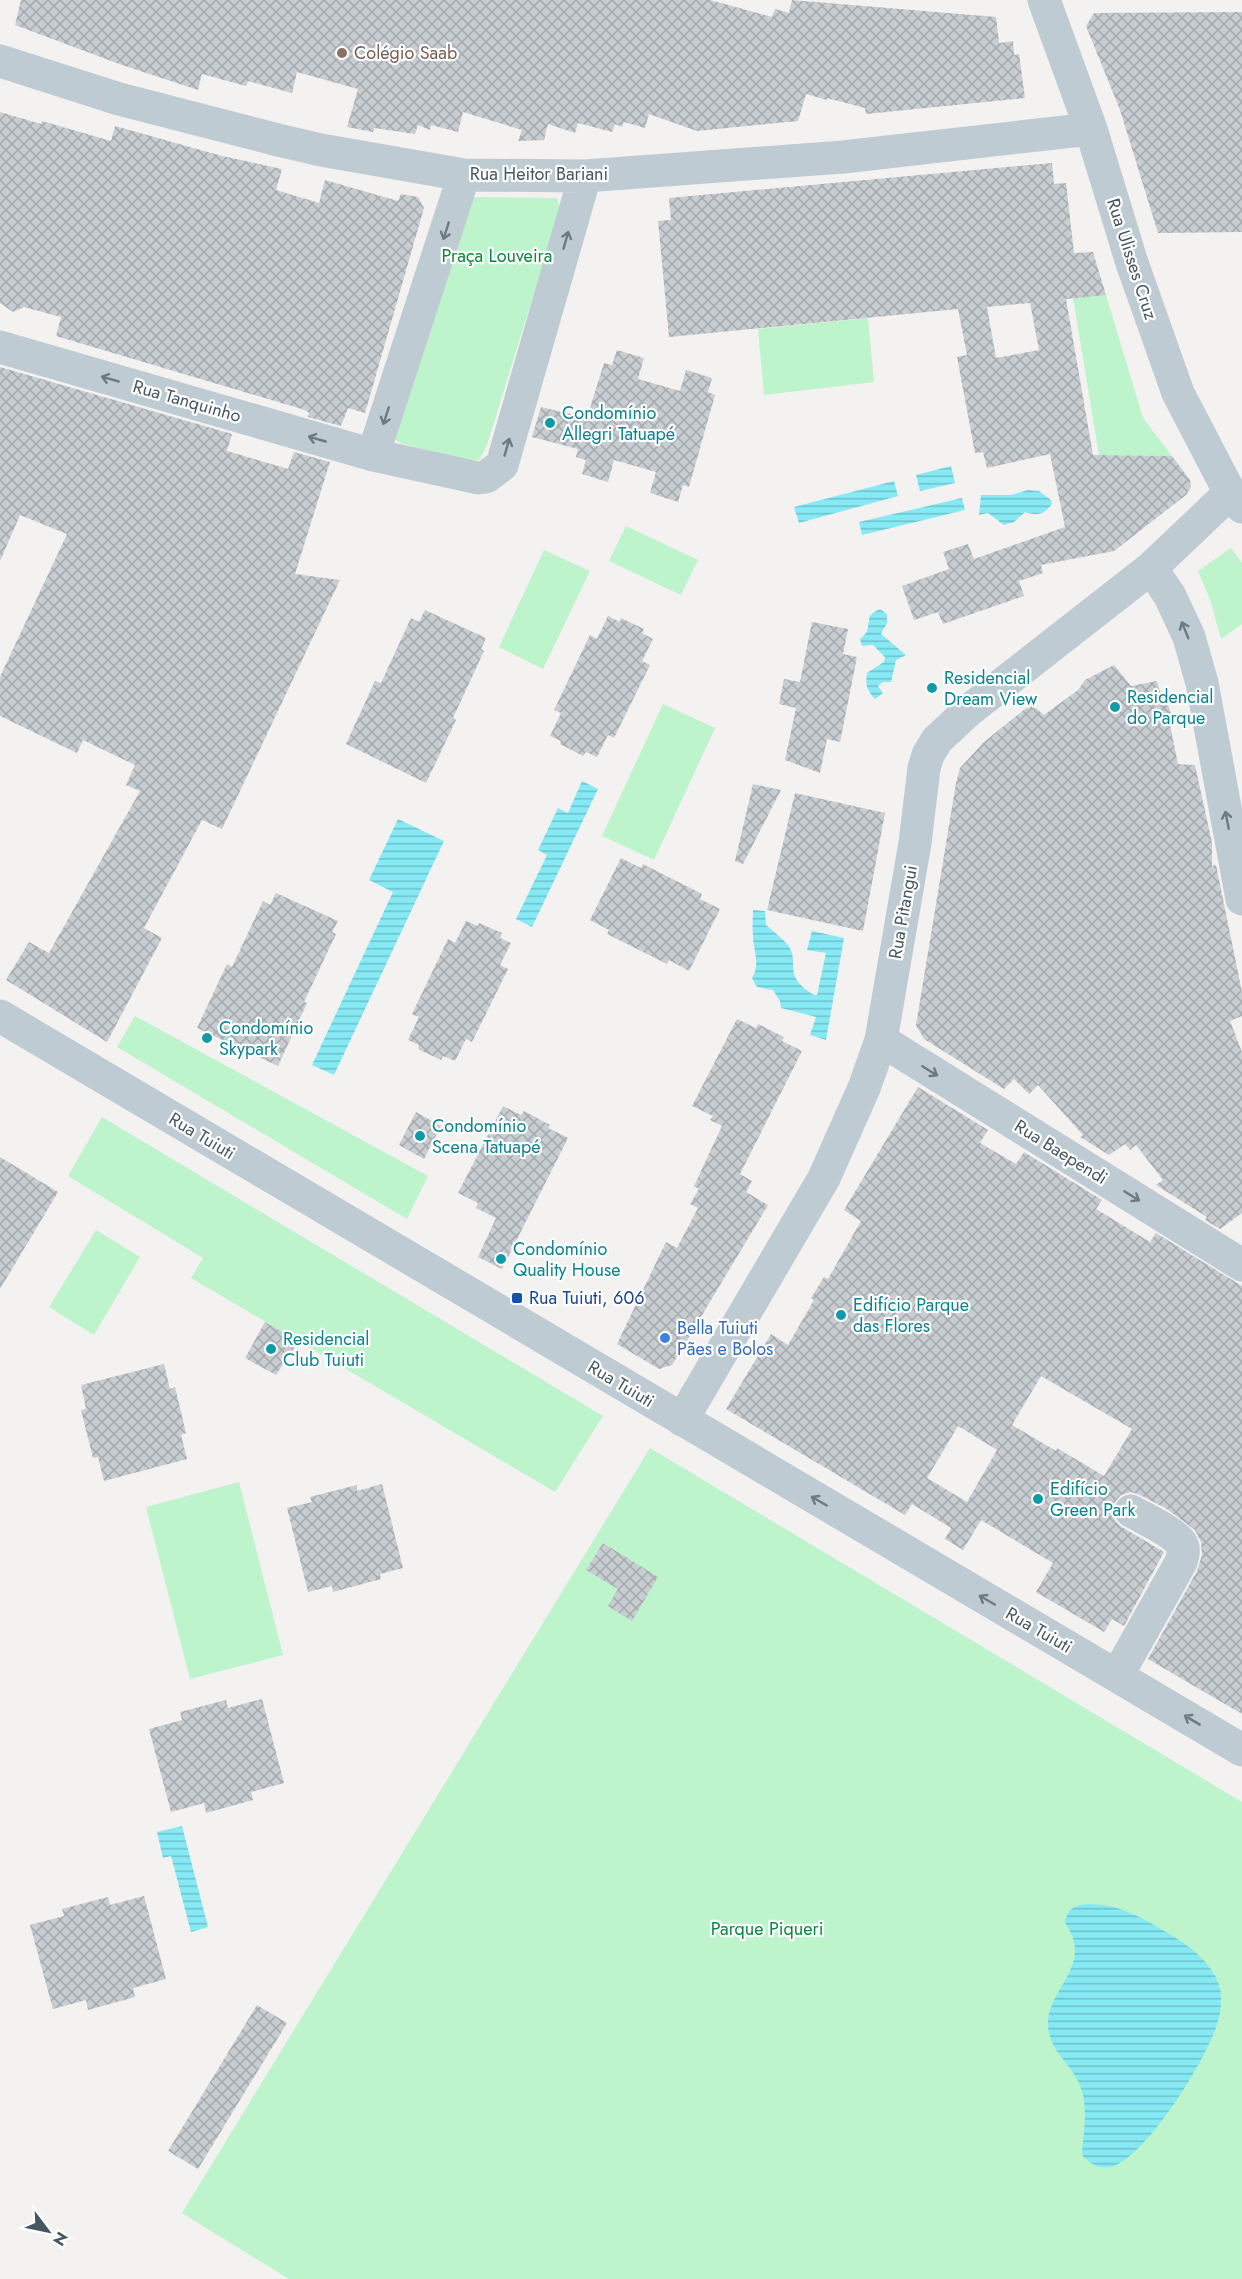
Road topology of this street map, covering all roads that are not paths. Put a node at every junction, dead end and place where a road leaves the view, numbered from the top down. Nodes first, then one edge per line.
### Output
1 (1044, 0) edge
2 (0, 61) edge
3 (1091, 129) junction
4 (464, 175) junction
5 (585, 176) junction
6 (0, 347) edge
7 (373, 455) junction
8 (1236, 500) edge
9 (1151, 568) junction
10 (1242, 898) edge
11 (0, 1016) edge
12 (881, 1040) junction
13 (1242, 1265) edge
14 (682, 1420) junction
15 (1131, 1511) dead end
16 (1118, 1676) junction
17 (1242, 1750) edge

1 - 3 street, Rua Ulisses Cruz
2 - 4 street, Rua Heitor Bariani
3 - 5 street, Rua Heitor Bariani
3 - 8 street, Rua Ulisses Cruz
4 - 5 street, Rua Heitor Bariani
4 -> 7 street
7 -> 5 street
7 -> 6 street, Rua Tanquinho
8 - 9 street, Rua Pitangui
10 -> 9 street
9 - 12 street, Rua Pitangui
11 - 14 street, Rua Tuiuti
12 -> 13 street, Rua Baependi
12 - 14 street, Rua Pitangui
16 -> 14 street, Rua Tuiuti
15 - 16 street
17 -> 16 street, Rua Tuiuti

